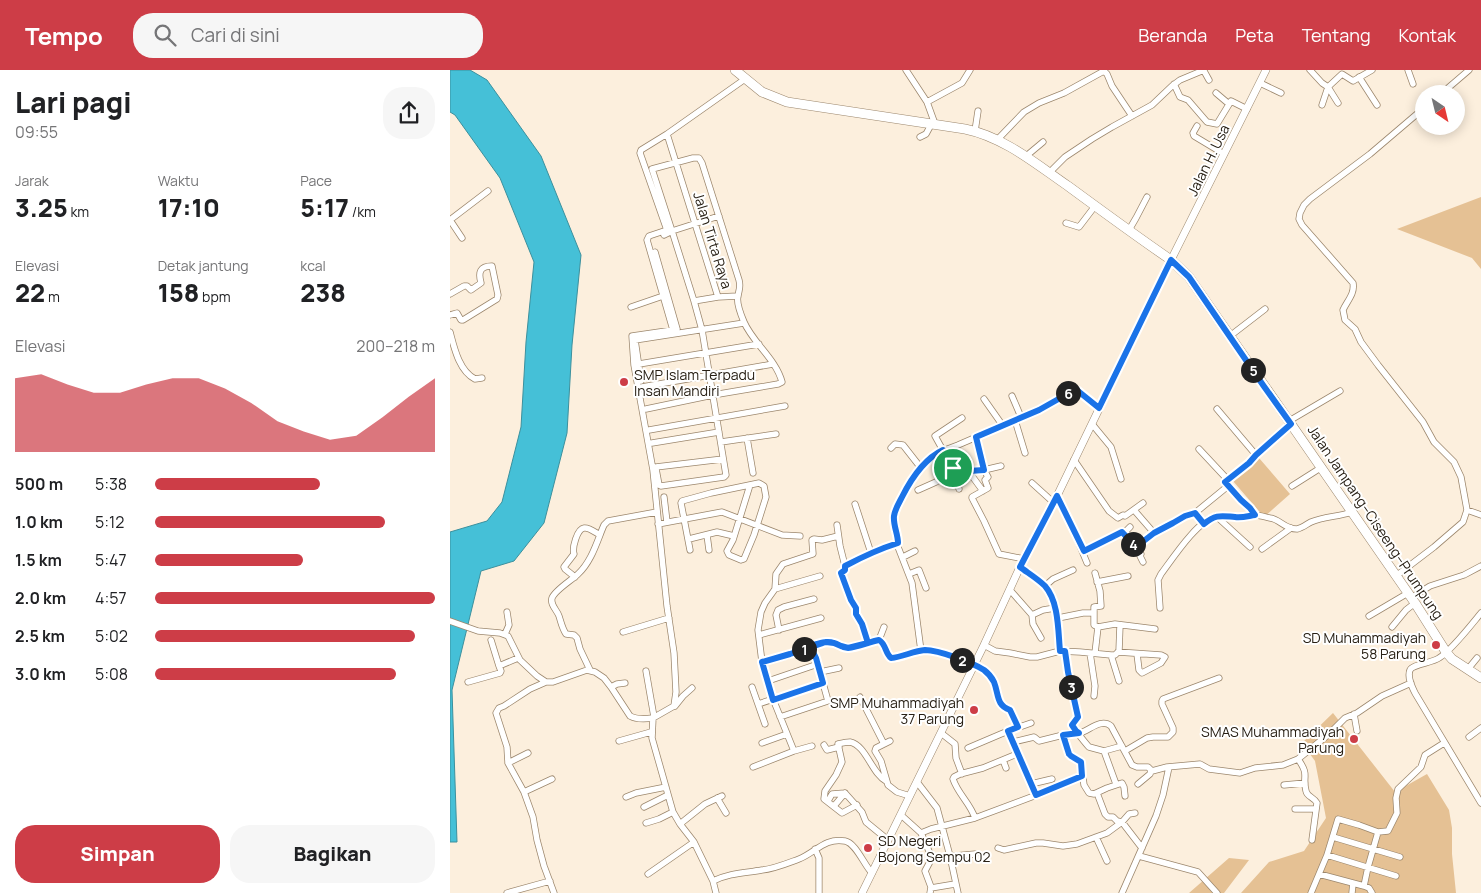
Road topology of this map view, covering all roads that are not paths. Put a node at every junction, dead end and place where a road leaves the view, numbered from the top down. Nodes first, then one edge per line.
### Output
1 (734, 70) edge
2 (906, 70) edge
3 (970, 70) edge
4 (1204, 70) edge
5 (1266, 70) edge
6 (1310, 70) edge
7 (1372, 70) edge
8 (1408, 70) edge
9 (1469, 70) edge
10 (1344, 72) edge
11 (1359, 77) junction
12 (745, 79) junction
13 (1209, 80) dead end
14 (1260, 83) junction
15 (1174, 84) junction
16 (1413, 84) dead end
17 (1452, 85) edge
18 (1328, 87) junction
19 (1216, 93) dead end
20 (1281, 93) dead end
21 (927, 102) junction
22 (1338, 103) dead end
23 (1228, 104) junction
24 (1322, 105) dead end
25 (1377, 105) dead end
26 (1247, 109) junction
27 (978, 110) dead end
28 (1132, 116) junction
29 (1415, 116) edge
30 (933, 124) junction
31 (1197, 126) dead end
32 (975, 131) junction
33 (667, 134) junction
34 (920, 137) dead end
35 (998, 139) junction
36 (1043, 142) dead end
37 (1224, 154) junction
38 (1025, 157) junction
39 (675, 163) junction
40 (1049, 173) junction
41 (488, 191) dead end
42 (1146, 197) dead end
43 (1095, 206) junction
44 (719, 216) junction
45 (450, 220) edge
46 (696, 223) junction
47 (1066, 223) dead end
48 (1128, 230) junction
49 (672, 231) junction
50 (462, 238) dead end
51 (1171, 260) junction
52 (450, 294) edge
53 (664, 296) junction
54 (738, 296) junction
55 (718, 297) junction
56 (694, 301) junction
57 (631, 307) dead end
58 (1265, 309) dead end
59 (450, 315) edge
60 (744, 323) junction
61 (702, 330) junction
62 (450, 332) edge
63 (678, 334) junction
64 (1230, 336) junction
65 (758, 344) junction
66 (706, 353) junction
67 (639, 364) junction
68 (773, 364) junction
69 (710, 375) junction
70 (482, 378) dead end
71 (642, 387) junction
72 (1340, 391) dead end
73 (713, 395) junction
74 (1012, 396) dead end
75 (984, 399) dead end
76 (785, 406) dead end
77 (1099, 408) junction
78 (646, 409) junction
79 (1217, 409) dead end
80 (717, 418) junction
81 (962, 418) dead end
82 (1018, 419) junction
83 (1290, 422) junction
84 (1092, 424) junction
85 (1004, 426) junction
86 (649, 430) junction
87 (719, 432) junction
88 (776, 434) dead end
89 (976, 437) junction
90 (747, 438) junction
91 (720, 442) junction
92 (652, 443) junction
93 (891, 448) dead end
94 (1198, 449) dead end
95 (943, 450) junction
96 (1025, 453) dead end
97 (1256, 455) junction
98 (723, 458) junction
99 (1074, 460) junction
100 (1001, 466) dead end
101 (656, 467) junction
102 (1322, 467) junction
103 (921, 468) junction
104 (970, 470) junction
105 (984, 470) junction
106 (954, 472) junction
107 (753, 473) dead end
108 (1227, 478) junction
109 (1121, 480) dead end
110 (1032, 483) dead end
111 (750, 485) junction
112 (1228, 486) junction
113 (1292, 486) dead end
114 (959, 489) dead end
115 (918, 490) dead end
116 (983, 492) junction
117 (664, 497) dead end
118 (1055, 499) junction
119 (1143, 502) dead end
120 (855, 504) dead end
121 (1134, 510) junction
122 (1466, 510) junction
123 (657, 512) junction
124 (1352, 512) junction
125 (1195, 513) junction
126 (1255, 515) junction
127 (1481, 515) edge
128 (1216, 516) junction
129 (740, 518) junction
130 (685, 520) junction
131 (667, 522) junction
132 (658, 524) junction
133 (1204, 524) junction
134 (758, 525) junction
135 (837, 525) dead end
136 (1130, 527) dead end
137 (1291, 528) junction
138 (1124, 533) junction
139 (1154, 533) junction
140 (600, 535) junction
141 (707, 535) junction
142 (734, 536) junction
143 (800, 536) dead end
144 (838, 536) junction
145 (688, 539) junction
146 (898, 543) junction
147 (1136, 547) junction
148 (1250, 547) dead end
149 (1262, 549) dead end
150 (690, 550) dead end
151 (708, 550) dead end
152 (915, 551) dead end
153 (1084, 551) junction
154 (871, 553) junction
155 (903, 557) junction
156 (1024, 559) junction
157 (1143, 562) dead end
158 (1088, 563) dead end
159 (845, 566) junction
160 (1481, 566) edge
161 (1020, 567) junction
162 (1073, 570) dead end
163 (1095, 573) dead end
164 (909, 574) junction
165 (820, 576) dead end
166 (1128, 576) dead end
167 (1396, 576) junction
168 (575, 577) junction
169 (1097, 582) junction
170 (1045, 586) junction
171 (775, 588) junction
172 (926, 588) dead end
173 (1010, 590) junction
174 (1411, 598) junction
175 (814, 599) dead end
176 (1055, 608) junction
177 (1160, 608) dead end
178 (507, 612) dead end
179 (1094, 613) junction
180 (1481, 613) edge
181 (1032, 616) junction
182 (1369, 616) dead end
183 (669, 618) junction
184 (821, 618) dead end
185 (1058, 618) junction
186 (450, 621) edge
187 (1120, 625) junction
188 (884, 627) dead end
189 (1098, 627) junction
190 (1392, 627) dead end
191 (1154, 629) dead end
192 (779, 630) junction
193 (623, 632) dead end
194 (505, 634) junction
195 (759, 635) junction
196 (1041, 638) dead end
197 (491, 640) dead end
198 (879, 640) junction
199 (868, 643) junction
200 (984, 645) junction
201 (810, 646) junction
202 (921, 651) junction
203 (1062, 651) junction
204 (1118, 652) junction
205 (1446, 652) junction
206 (1093, 653) junction
207 (1137, 654) junction
208 (1111, 655) junction
209 (518, 658) junction
210 (1477, 658) dead end
211 (762, 662) junction
212 (818, 664) junction
213 (974, 665) junction
214 (499, 666) junction
215 (839, 668) dead end
216 (1468, 669) junction
217 (590, 670) junction
218 (646, 671) dead end
219 (820, 672) junction
220 (1480, 675) edge
221 (1219, 678) dead end
222 (768, 681) junction
223 (1119, 681) dead end
224 (468, 682) dead end
225 (546, 682) junction
226 (625, 683) dead end
227 (823, 683) junction
228 (1410, 684) junction
229 (611, 687) junction
230 (752, 687) dead end
231 (692, 688) dead end
232 (1094, 696) dead end
233 (860, 697) dead end
234 (773, 700) junction
235 (758, 704) junction
236 (674, 706) junction
237 (1354, 714) junction
238 (780, 717) junction
239 (654, 718) junction
240 (1031, 723) dead end
241 (765, 724) dead end
242 (1020, 727) junction
243 (1481, 728) edge
244 (1008, 731) junction
245 (1357, 731) dead end
246 (651, 732) junction
247 (941, 733) junction
248 (1079, 733) junction
249 (787, 734) junction
250 (1063, 735) junction
251 (1469, 736) dead end
252 (1027, 739) junction
253 (620, 741) dead end
254 (1013, 742) junction
255 (762, 743) dead end
256 (1444, 743) junction
257 (824, 745) dead end
258 (812, 746) dead end
259 (839, 747) junction
260 (968, 748) dead end
261 (1124, 749) junction
262 (794, 751) junction
263 (1104, 751) junction
264 (528, 753) dead end
265 (1017, 754) junction
266 (1298, 759) junction
267 (1003, 760) junction
268 (508, 763) junction
269 (753, 767) dead end
270 (1169, 767) junction
271 (1006, 768) dead end
272 (1152, 771) junction
273 (962, 774) junction
274 (1082, 776) junction
275 (552, 779) dead end
276 (1052, 779) dead end
277 (886, 781) junction
278 (917, 782) junction
279 (1306, 783) junction
280 (1031, 784) junction
281 (1116, 784) junction
282 (1138, 784) dead end
283 (1284, 785) dead end
284 (666, 787) junction
285 (524, 792) junction
286 (845, 793) junction
287 (1097, 793) junction
288 (668, 795) junction
289 (1036, 795) junction
290 (910, 796) junction
291 (1125, 796) dead end
292 (626, 797) dead end
293 (828, 801) junction
294 (1481, 801) edge
295 (857, 805) junction
296 (834, 806) junction
297 (644, 807) dead end
298 (1295, 809) dead end
299 (1316, 809) junction
300 (673, 812) junction
301 (726, 813) dead end
302 (1135, 813) dead end
303 (901, 815) junction
304 (975, 818) junction
305 (1122, 822) junction
306 (646, 824) dead end
307 (680, 824) junction
308 (942, 827) junction
309 (1378, 832) junction
310 (921, 833) junction
311 (1096, 837) junction
312 (1333, 837) junction
313 (888, 840) junction
314 (1312, 840) dead end
315 (694, 842) junction
316 (998, 848) dead end
317 (1142, 848) junction
318 (815, 849) junction
319 (1373, 850) junction
320 (975, 854) dead end
321 (1327, 854) junction
322 (950, 856) junction
323 (1139, 856) junction
324 (1400, 857) dead end
325 (932, 858) junction
326 (1107, 860) dead end
327 (1368, 867) junction
328 (872, 873) junction
329 (648, 874) dead end
330 (1319, 874) junction
331 (1396, 876) dead end
332 (550, 881) junction
333 (713, 881) junction
334 (1353, 883) junction
335 (955, 884) junction
336 (1364, 886) junction
337 (931, 891) edge
338 (509, 893) edge
339 (554, 893) edge
340 (716, 893) edge
341 (819, 893) edge
342 (862, 893) edge
343 (958, 893) edge
344 (1122, 893) edge
345 (1217, 893) edge
346 (1311, 893) edge
347 (1352, 893) edge
348 (1372, 893) edge

1 - 12 main road, Jalan Jampang–Ciseeng–Prumpung
2 - 21 street
3 - 21 street
4 - 13 street
4 - 15 street
5 - 14 street, Jalan H. Usa
6 - 18 street
7 - 11 street
8 - 16 street
9 - 17 street
10 - 11 street
10 - 18 street
11 - 25 street
12 - 30 main road, Jalan Jampang–Ciseeng–Prumpung
12 - 33 street
14 - 20 street
14 - 26 street, Jalan H. Usa
15 - 23 street
15 - 28 street
18 - 22 street
18 - 24 street
19 - 23 street
21 - 30 street
23 - 26 street
26 - 37 street, Jalan H. Usa
27 - 32 street
28 - 35 street
28 - 40 street
29 - 122 street
30 - 32 main road, Jalan Jampang–Ciseeng–Prumpung
30 - 34 street
31 - 37 street
32 - 35 main road, Jalan Jampang–Ciseeng–Prumpung
33 - 39 street, Jalan Tirta Raya
33 - 53 street
35 - 38 main road, Jalan Jampang–Ciseeng–Prumpung
36 - 38 street
37 - 51 street, Jalan H. Usa
38 - 40 main road, Jalan Jampang–Ciseeng–Prumpung
39 - 44 street
39 - 46 street, Jalan Tirta Raya
39 - 49 street
40 - 43 main road, Jalan Jampang–Ciseeng–Prumpung
41 - 45 street
42 - 48 street
43 - 47 street
43 - 48 main road, Jalan Jampang–Ciseeng–Prumpung
44 - 46 street
44 - 54 street
45 - 50 street
46 - 49 street
46 - 55 street, Jalan Tirta Raya
48 - 51 main road, Jalan Jampang–Ciseeng–Prumpung
49 - 56 street
49 - 63 street
51 - 64 main road, Jalan Jampang–Ciseeng–Prumpung
51 - 77 street, Jalan H. Usa
52 - 59 street
53 - 57 street
53 - 123 street
54 - 55 street
54 - 60 street
55 - 56 street, Jalan Tirta Raya
56 - 61 street
58 - 64 street
60 - 61 street
60 - 65 street
61 - 63 street
61 - 66 street
62 - 70 street
63 - 67 street
64 - 83 main road, Jalan Jampang–Ciseeng–Prumpung
65 - 66 street
65 - 68 street
66 - 67 street
66 - 69 street
67 - 71 street
68 - 69 street
68 - 73 street
69 - 71 street
69 - 73 street
71 - 78 street
72 - 83 street
73 - 78 street
73 - 80 street
74 - 82 street
75 - 85 street
76 - 80 street
77 - 82 street
77 - 84 street, Jalan H. Usa
78 - 86 street
79 - 97 street
80 - 86 street
80 - 87 street
81 - 95 street
82 - 85 street
82 - 96 street
83 - 97 street
83 - 102 main road, Jalan Jampang–Ciseeng–Prumpung
84 - 99 street, Jalan H. Usa
84 - 109 street
85 - 89 street
86 - 92 street
87 - 91 street
87 - 92 street
88 - 90 street
89 - 95 street
89 - 105 street
90 - 91 street
90 - 107 street
91 - 98 street
92 - 101 street
93 - 103 street
94 - 108 street
95 - 103 street
95 - 106 street
97 - 108 street
98 - 101 street
98 - 101 street
99 - 118 street, Jalan H. Usa
99 - 121 street
100 - 105 street
102 - 113 street
102 - 124 main road, Jalan Jampang–Ciseeng–Prumpung
103 - 146 street
104 - 105 street
104 - 106 street
104 - 116 street
105 - 116 street
106 - 114 street
106 - 115 street
108 - 112 street
110 - 118 street
111 - 129 street
111 - 130 street
111 - 134 street
112 - 125 street
112 - 126 street
116 - 156 street
117 - 131 street
118 - 153 street
118 - 156 street, Jalan H. Usa
119 - 121 street
120 - 154 street
121 - 139 street
122 - 127 street
122 - 167 street
123 - 132 street
123 - 140 street
124 - 137 street
124 - 167 main road, Jalan Jampang–Ciseeng–Prumpung
125 - 133 street
125 - 139 street
126 - 128 street
126 - 137 street
128 - 133 street
128 - 148 street
129 - 130 street
129 - 134 street
129 - 142 street
130 - 131 street
130 - 145 street
131 - 132 street
132 - 183 street
133 - 177 street
134 - 142 street
134 - 143 street
135 - 144 street
136 - 138 street
137 - 149 street
138 - 147 street
138 - 153 street
139 - 147 street
140 - 168 street
140 - 168 street
141 - 142 street
141 - 145 street
141 - 151 street
144 - 159 street
144 - 171 street
145 - 150 street
146 - 154 street
146 - 155 street
147 - 157 street
152 - 155 street
153 - 158 street
154 - 159 street
155 - 164 street
156 - 161 street, Jalan H. Usa
159 - 199 street
160 - 174 street
161 - 170 street
161 - 173 street, Jalan H. Usa
162 - 170 street
163 - 169 street
164 - 172 street
164 - 202 street
165 - 171 street
166 - 169 street
167 - 174 main road, Jalan Jampang–Ciseeng–Prumpung
168 - 217 street
169 - 179 street
170 - 176 street
171 - 195 street
173 - 181 street
173 - 200 street, Jalan H. Usa
174 - 182 street
174 - 190 street
174 - 205 main road, Jalan Jampang–Ciseeng–Prumpung
175 - 192 street
176 - 181 street
176 - 185 street
178 - 194 street
179 - 185 street
179 - 189 street
180 - 205 street
181 - 196 street
183 - 193 street
183 - 236 street
184 - 192 street
185 - 203 street
186 - 194 street
187 - 189 street
187 - 191 street
187 - 204 street
188 - 198 street
189 - 206 street
192 - 195 street
194 - 209 street
195 - 211 street
197 - 214 street
198 - 199 street
198 - 202 street
199 - 201 street
200 - 203 street
200 - 213 street, Jalan H. Usa
201 - 211 street
201 - 212 street
202 - 213 street
203 - 206 street
203 - 248 street
204 - 207 street
204 - 208 street
205 - 216 main road, Jalan Jampang–Ciseeng–Prumpung
205 - 228 street
206 - 208 street
206 - 232 street
207 - 207 street
208 - 223 street
209 - 214 street
209 - 225 street
210 - 216 street
211 - 222 street
212 - 219 street
212 - 222 street
213 - 242 street
213 - 247 street, Jalan H. Usa
214 - 224 street
215 - 219 street
216 - 220 main road, Jalan Jampang–Ciseeng–Prumpung
217 - 225 street
217 - 229 street
218 - 239 street
219 - 227 street
221 - 261 street
222 - 234 street
225 - 268 street
226 - 229 street
227 - 234 street
227 - 238 street
228 - 237 street
228 - 256 street
229 - 239 street
230 - 235 street
231 - 236 street
233 - 277 street
234 - 235 street
234 - 238 street
235 - 241 street
236 - 239 street
237 - 245 street
237 - 266 street
238 - 249 street
239 - 246 street
240 - 242 street
242 - 244 street
242 - 252 street
243 - 251 street
244 - 254 street
244 - 260 street
246 - 253 street
246 - 284 street
247 - 273 street
247 - 278 street, Jalan H. Usa
248 - 250 street
248 - 261 street
248 - 263 street
249 - 255 street
249 - 262 street
250 - 252 street
250 - 274 street
252 - 254 street
254 - 265 street
256 - 294 street
256 - 309 street
257 - 259 street
258 - 262 street
259 - 277 street
259 - 293 street
261 - 263 street
261 - 272 street
262 - 269 street
263 - 281 street
264 - 268 street
265 - 267 street
265 - 280 street
266 - 270 street
266 - 279 street
267 - 271 street
267 - 273 street
268 - 285 street
270 - 272 street
270 - 317 street
272 - 282 street
273 - 304 street
274 - 287 street
274 - 289 street
275 - 285 street
276 - 280 street
277 - 290 street
278 - 290 street, Jalan H. Usa
278 - 308 street
279 - 283 street
279 - 299 street
280 - 289 street
281 - 287 street
281 - 291 street
284 - 288 street
284 - 292 street
285 - 332 street
286 - 293 street
286 - 295 street
286 - 296 street
287 - 305 street
288 - 297 street
288 - 300 street
289 - 304 street
290 - 303 street, Jalan H. Usa
293 - 296 street
295 - 296 street
295 - 313 street
298 - 299 street
299 - 314 street
300 - 306 street
300 - 307 street
301 - 307 street
302 - 305 street
303 - 310 street
303 - 313 street, Jalan H. Usa
304 - 308 street
305 - 311 street
305 - 317 street
307 - 315 street
308 - 310 street
308 - 322 street
309 - 312 street
309 - 319 street
310 - 325 street
311 - 316 street
311 - 326 street
312 - 319 street
312 - 321 street
313 - 328 street, Jalan H. Usa
315 - 329 street
315 - 333 street
317 - 323 street
318 - 328 street
318 - 333 street
318 - 341 street
319 - 324 street
319 - 327 street
320 - 322 street
321 - 327 street
321 - 330 street
322 - 325 street
322 - 335 street
323 - 344 street
323 - 345 street
325 - 337 street
327 - 331 street
327 - 336 street
328 - 342 street, Jalan H. Usa
330 - 334 street
330 - 346 street
332 - 338 street
332 - 339 street
333 - 340 street
334 - 336 street
334 - 347 street
335 - 337 street
335 - 343 street
336 - 348 street

